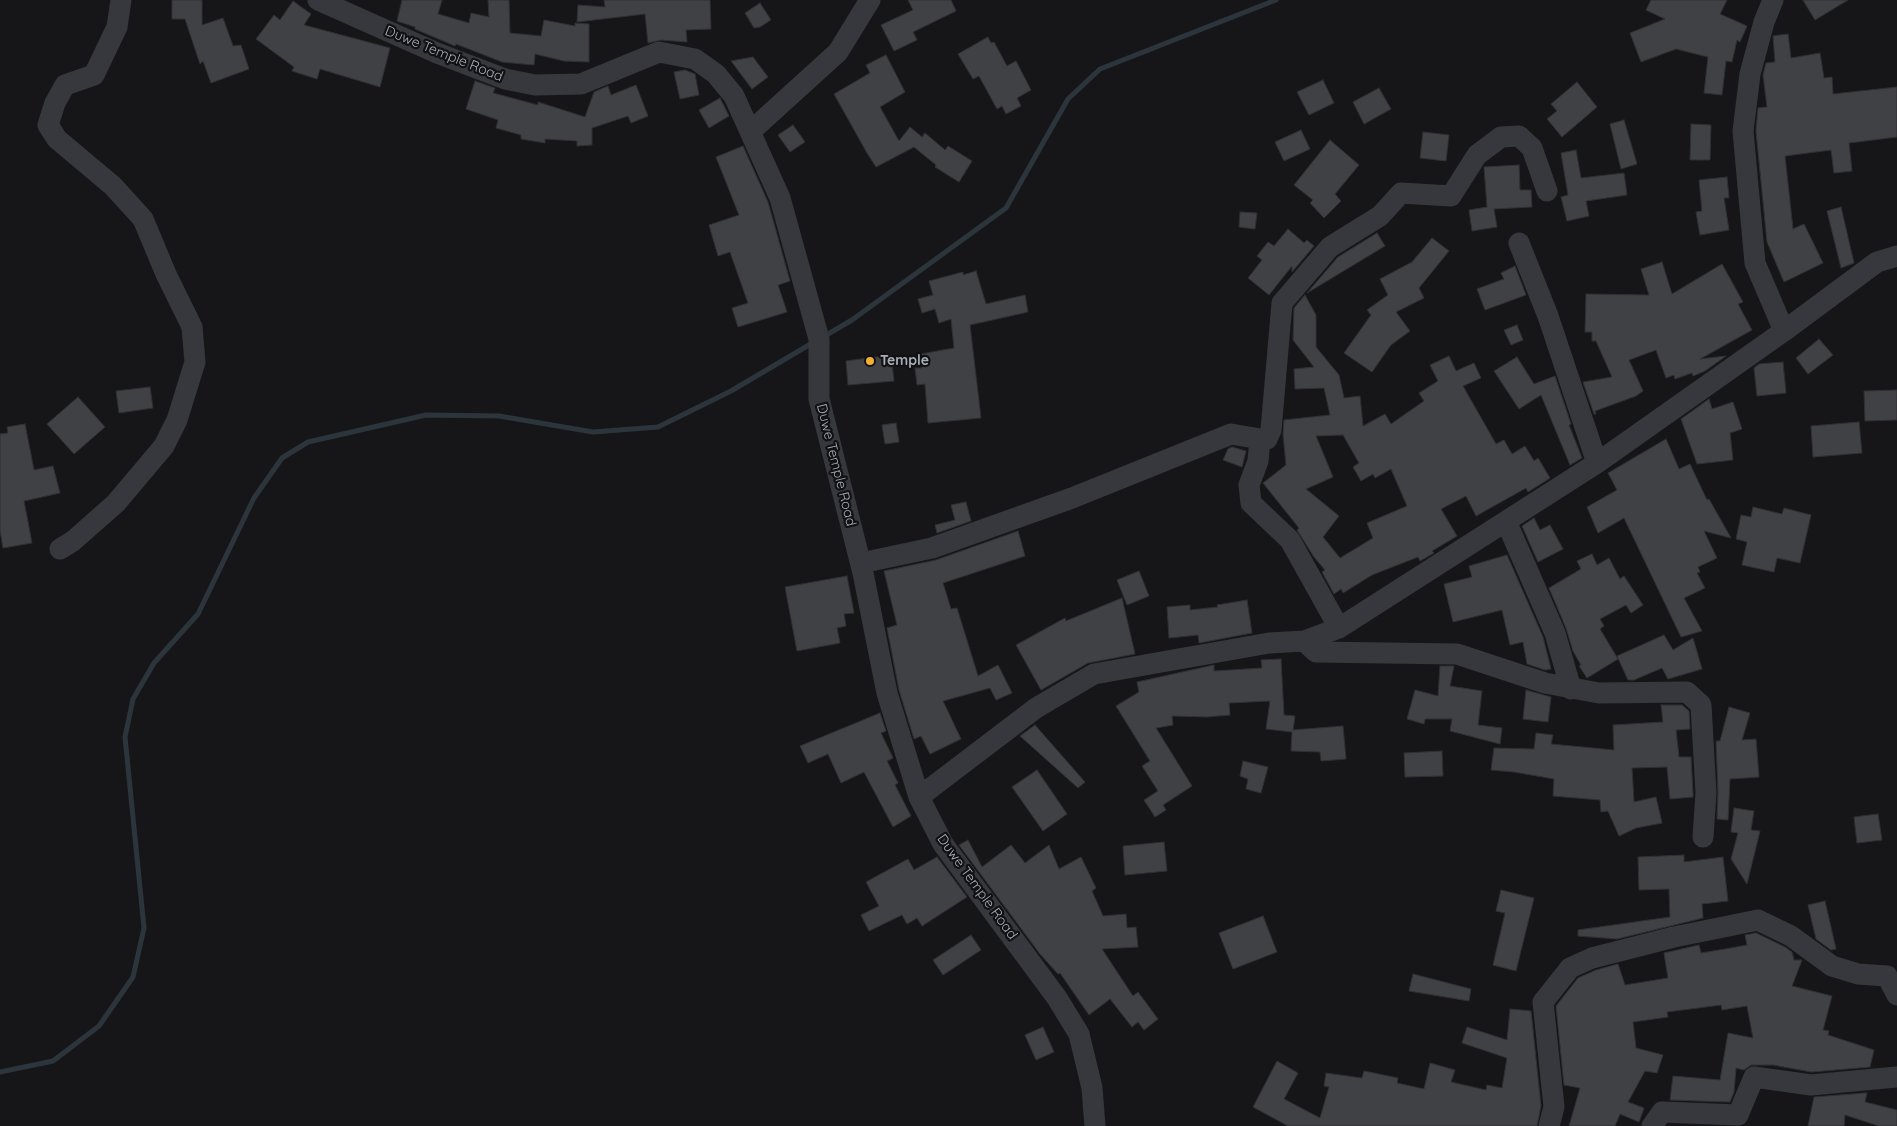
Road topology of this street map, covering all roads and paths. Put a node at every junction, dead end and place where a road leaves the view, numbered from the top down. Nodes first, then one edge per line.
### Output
1 (121, 0) edge
2 (318, 0) edge
3 (870, 0) edge
4 (1773, 0) edge
5 (751, 130) junction
6 (1547, 191) dead end
7 (1519, 243) dead end
8 (1897, 256) edge
9 (1784, 331) junction
10 (1260, 439) junction
11 (1597, 463) junction
12 (1506, 521) junction
13 (60, 549) dead end
14 (861, 563) junction
15 (1339, 628) junction
16 (1304, 641) junction
17 (1572, 689) junction
18 (919, 797) junction
19 (1703, 837) dead end
20 (1897, 995) edge
21 (1897, 1077) edge
22 (1095, 1126) edge
23 (1549, 1126) edge
24 (1652, 1126) edge

1 - 13 street
2 - 5 street, Duwe Temple Road
3 - 5 street
4 - 9 street
5 - 14 street, Duwe Temple Road
6 - 10 street
7 - 11 street
8 - 9 street
9 - 11 street
10 - 14 street
10 - 15 street
11 - 12 street
12 - 15 street
12 - 17 street
14 - 18 street, Duwe Temple Road
15 - 16 street
16 - 17 street
16 - 18 street
17 - 19 street
18 - 22 street, Duwe Temple Road
20 - 23 street
21 - 24 street

